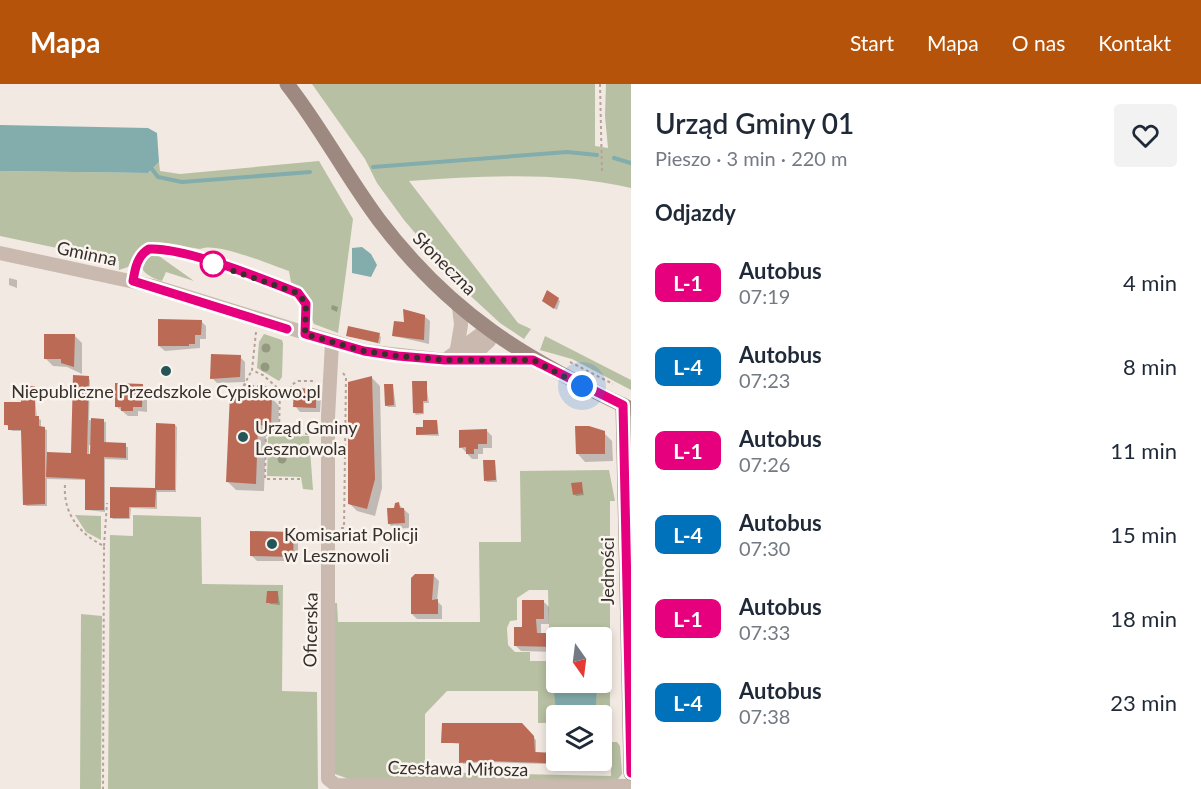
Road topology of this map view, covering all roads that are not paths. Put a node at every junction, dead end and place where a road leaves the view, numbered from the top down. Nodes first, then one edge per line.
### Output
1 (287, 84) edge
2 (0, 253) edge
3 (133, 281) junction
4 (459, 307) junction
5 (492, 333) junction
6 (305, 334) junction
7 (332, 343) junction
8 (452, 356) junction
9 (469, 360) junction
10 (533, 360) junction
11 (627, 407) edge
12 (631, 773) edge
13 (327, 774) joint
14 (631, 786) edge

1 - 4 main road, Słoneczna
2 - 3 street, Gminna
3 - 6 street, Gminna
3 - 6 lane
4 - 5 main road, Słoneczna
4 - 8 street
5 - 8 street
5 - 9 street
5 - 10 main road, Słoneczna
6 - 7 street, Gminna
7 - 8 street, Gminna
7 - 13 street, Oficerska
8 - 9 street, Gminna
9 - 10 street, Gminna
10 - 11 main road, Słoneczna
11 - 12 main road, Jedności
13 - 14 street, Czesława Miłosza

